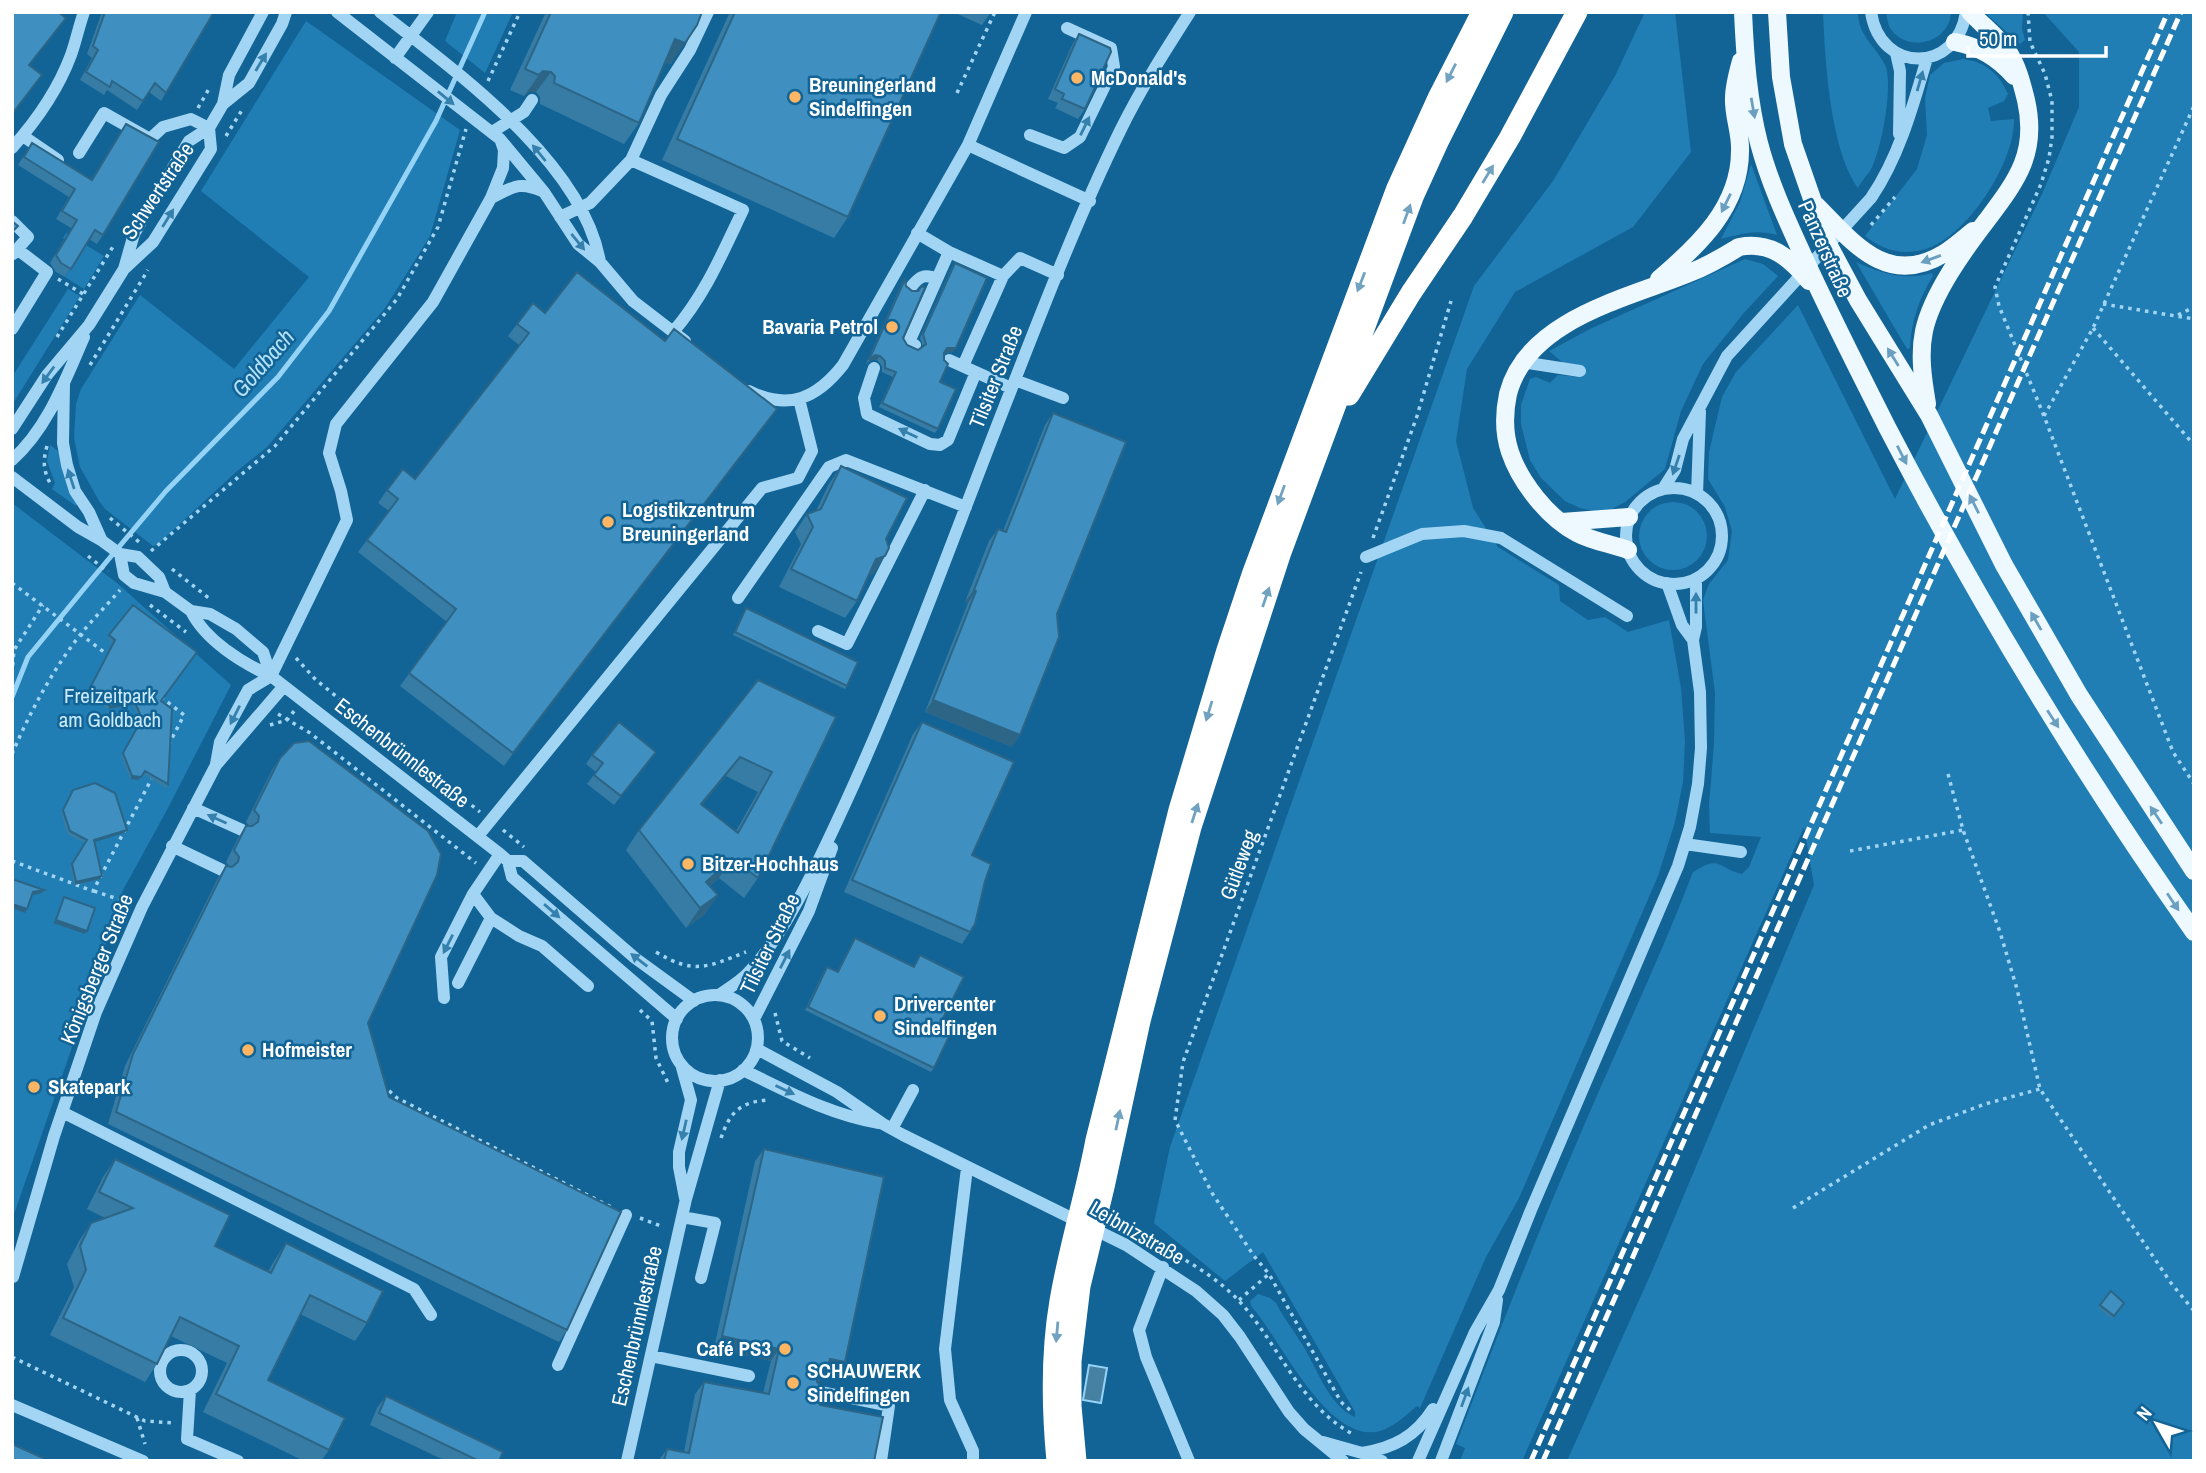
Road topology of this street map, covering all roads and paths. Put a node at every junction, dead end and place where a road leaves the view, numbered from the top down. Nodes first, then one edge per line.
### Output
1 (263, 12) edge
2 (286, 12) edge
3 (337, 12) edge
4 (380, 12) edge
5 (428, 12) edge
6 (520, 12) edge
7 (708, 12) edge
8 (995, 12) edge
9 (1026, 12) edge
10 (1189, 12) edge
11 (1482, 12) edge
12 (1503, 12) edge
13 (1577, 12) edge
14 (1743, 12) edge
15 (1777, 12) edge
16 (1871, 12) edge
17 (1968, 12) edge
18 (2028, 12) edge
19 (80, 14) edge
20 (1067, 28) dead end
21 (411, 37) junction
22 (1744, 41) junction
23 (1955, 42) junction
24 (1896, 53) junction
25 (395, 58) junction
26 (1927, 58) junction
27 (2023, 87) junction
28 (480, 92) junction
29 (957, 93) dead end
30 (532, 100) edge
31 (223, 104) junction
32 (2194, 106) edge
33 (469, 116) junction
34 (511, 120) junction
35 (209, 128) junction
36 (496, 135) junction
37 (1030, 135) dead end
38 (23, 136) junction
39 (1899, 141) junction
40 (968, 145) junction
41 (12, 148) edge
42 (79, 153) dead end
43 (631, 160) junction
44 (74, 171) edge
45 (544, 192) junction
46 (1895, 197) dead end
47 (491, 198) junction
48 (1090, 201) junction
49 (1812, 201) junction
50 (579, 208) junction
51 (560, 217) junction
52 (12, 221) edge
53 (1987, 221) junction
54 (1871, 225) dead end
55 (917, 233) junction
56 (15, 251) edge
57 (949, 252) junction
58 (600, 262) junction
59 (124, 269) junction
60 (47, 272) junction
61 (1058, 275) junction
62 (1003, 276) junction
63 (937, 279) junction
64 (1651, 285) junction
65 (911, 287) edge
66 (83, 294) dead end
67 (1451, 301) dead end
68 (2103, 304) junction
69 (1826, 307) junction
70 (2194, 307) edge
71 (2177, 316) junction
72 (2194, 319) edge
73 (89, 325) junction
74 (2093, 328) junction
75 (12, 329) edge
76 (673, 332) junction
77 (915, 345) edge
78 (698, 351) edge
79 (949, 360) dead end
80 (1522, 362) junction
81 (962, 366) junction
82 (874, 368) dead end
83 (1580, 371) dead end
84 (976, 372) junction
85 (734, 380) edge
86 (64, 383) junction
87 (1013, 384) junction
88 (1063, 398) dead end
89 (799, 399) junction
90 (1700, 411) junction
91 (1929, 415) junction
92 (2044, 416) junction
93 (12, 429) edge
94 (49, 439) dead end
95 (1322, 439) junction
96 (2194, 445) edge
97 (12, 460) edge
98 (12, 477) edge
99 (1663, 489) junction
100 (925, 490) junction
101 (1697, 494) junction
102 (39, 498) junction
103 (966, 507) junction
104 (1629, 517) junction
105 (1562, 522) junction
106 (115, 523) dead end
107 (102, 540) junction
108 (1628, 550) junction
109 (145, 554) junction
110 (120, 555) junction
111 (88, 556) dead end
112 (1366, 558) junction
113 (173, 569) dead end
114 (1696, 579) junction
115 (124, 580) junction
116 (12, 583) edge
117 (1667, 583) junction
118 (165, 592) junction
119 (738, 598) dead end
120 (216, 604) dead end
121 (43, 605) junction
122 (191, 611) junction
123 (1627, 616) dead end
124 (818, 631) dead end
125 (81, 634) junction
126 (193, 638) dead end
127 (1693, 640) junction
128 (285, 650) junction
129 (112, 658) edge
130 (12, 674) edge
131 (271, 676) junction
132 (284, 686) junction
133 (153, 691) edge
134 (287, 720) dead end
135 (166, 750) edge
136 (12, 754) edge
137 (216, 765) junction
138 (862, 766) junction
139 (154, 774) edge
140 (1948, 774) dead end
141 (2194, 784) edge
142 (193, 808) junction
143 (491, 820) junction
144 (242, 830) edge
145 (1962, 830) junction
146 (478, 836) junction
147 (1685, 844) junction
148 (172, 846) junction
149 (1850, 851) dead end
150 (1741, 852) dead end
151 (533, 853) dead end
152 (504, 857) junction
153 (12, 861) edge
154 (222, 870) edge
155 (2194, 871) edge
156 (488, 872) junction
157 (93, 891) junction
158 (473, 894) junction
159 (142, 907) junction
160 (491, 918) junction
161 (2194, 932) edge
162 (646, 946) dead end
163 (747, 951) dead end
164 (457, 983) dead end
165 (588, 986) dead end
166 (719, 995) junction
167 (444, 998) dead end
168 (694, 1001) junction
169 (632, 1002) dead end
170 (677, 1019) junction
171 (754, 1019) junction
172 (757, 1049) junction
173 (681, 1064) junction
174 (743, 1070) junction
175 (720, 1080) junction
176 (379, 1081) edge
177 (670, 1087) dead end
178 (2040, 1089) junction
179 (913, 1090) dead end
180 (773, 1100) dead end
181 (62, 1112) junction
182 (887, 1126) junction
183 (720, 1141) dead end
184 (967, 1168) junction
185 (1096, 1183) junction
186 (685, 1199) junction
187 (1793, 1208) dead end
188 (626, 1215) junction
189 (681, 1217) junction
190 (660, 1226) dead end
191 (1163, 1267) junction
192 (1076, 1269) junction
193 (1269, 1274) junction
194 (13, 1277) edge
195 (701, 1278) dead end
196 (1499, 1290) junction
197 (2194, 1311) edge
198 (431, 1315) dead end
199 (1223, 1315) junction
200 (652, 1356) junction
201 (12, 1357) edge
202 (558, 1365) dead end
203 (749, 1376) dead end
204 (1455, 1377) junction
205 (190, 1390) dead end
206 (817, 1391) edge
207 (12, 1405) edge
208 (1350, 1410) dead end
209 (136, 1416) junction
210 (175, 1423) dead end
211 (1319, 1441) junction
212 (1363, 1452) junction
213 (144, 1455) edge
214 (238, 1461) edge
215 (626, 1461) edge
216 (881, 1461) edge
217 (973, 1461) edge
218 (1057, 1461) edge
219 (1076, 1461) edge
220 (1189, 1461) edge
221 (1343, 1461) edge
222 (1382, 1461) edge
223 (1418, 1461) edge
224 (1441, 1461) edge

1 - 31 street, Schwertstraße
31 -> 2 street, Schwertstraße
3 - 25 street
4 - 21 street
5 - 21 street
6 - 28 path
7 - 43 street
8 - 29 path
9 - 40 street
10 - 48 street, Tilsiter Straße
11 -> 185 highway
95 -> 12 highway
95 -> 13 highway
14 - 22 main road, Panzerstraße
15 - 49 main road
16 - 24 street
17 - 23 street
17 - 27 main road
18 - 92 path
19 - 38 street
37 -> 20 street
21 - 25 street
21 - 28 street
22 -> 64 main road
22 -> 69 main road, Panzerstraße
23 - 26 street
23 - 27 main road
24 - 26 street
24 - 39 street
25 -> 33 street
39 -> 26 street
27 - 53 main road
28 - 34 street
30 - 34 street
31 - 35 street, Schwertstraße
32 - 68 path
33 - 36 street
33 - 109 path
34 - 36 street
50 -> 34 street
35 - 42 street
35 - 59 street, Schwertstraße
59 -> 35 street, Schwertstraße
36 - 45 street
36 - 47 street
38 - 41 street
38 - 44 street
39 - 90 street
40 - 48 street
40 - 55 street
43 - 50 street
43 - 76 street
45 - 47 street
45 - 51 street
46 - 54 path
47 - 128 street
48 - 61 street, Tilsiter Straße
53 -> 49 main road
91 -> 49 main road
50 - 51 street
50 - 58 street
51 -> 58 street
52 - 56 street
53 - 91 main road
55 - 57 street
55 - 89 street
56 - 60 street
57 - 62 street
57 - 63 street
58 - 76 street
59 - 73 street, Schwertstraße
60 - 66 path
60 - 75 street
61 - 62 street
61 - 87 street, Tilsiter Straße
62 - 81 street
63 - 65 street
63 - 77 street
64 - 69 main road
64 - 80 main road
67 - 112 path, Gütleweg
68 - 71 path
68 - 74 path
69 -> 161 main road, Panzerstraße
70 - 71 path
71 - 72 path
73 - 86 street, Schwertstraße
73 -> 93 street, Schwertstraße
74 - 92 path
74 - 96 path
76 - 78 street
79 - 81 street
80 - 83 street
80 - 105 main road
81 - 84 street
84 -> 82 street
84 - 87 street
85 - 89 street
86 - 97 street, Schwertstraße
107 -> 86 street
87 - 88 street
87 - 103 street, Tilsiter Straße
89 - 143 street
90 -> 99 street
90 - 101 street
155 -> 91 main road
92 - 141 path
94 - 102 path
185 -> 95 highway
98 - 102 street
99 - 101 street
99 - 104 street
100 - 103 street
100 - 119 street
100 - 124 street
101 - 114 street
102 - 107 street
103 - 138 street, Tilsiter Straße
104 - 105 main road
104 - 108 street
105 - 108 main road
106 - 109 path
107 - 110 street
108 - 117 street
109 - 110 street
109 - 118 street, Eschenbrünnlestraße
110 - 115 street
111 - 115 path
112 - 123 street
112 - 193 path, Gütleweg
113 - 120 path
114 - 117 street
127 -> 114 street
115 - 118 street, Eschenbrünnlestraße
115 - 125 path
115 - 126 path
116 - 121 path
117 - 127 street
118 - 122 street, Eschenbrünnlestraße
121 - 125 path
121 - 130 path
122 - 131 street, Eschenbrünnlestraße
122 - 131 street, Eschenbrünnlestraße
125 - 129 path
125 - 136 path
127 - 147 street
128 - 131 street
128 - 143 path
131 - 132 street, Eschenbrünnlestraße
131 -> 137 street, Königsberger Straße
132 - 137 street, Königsberger Straße
132 - 146 street, Eschenbrünnlestraße
133 - 135 path
134 - 156 path
137 - 142 street, Königsberger Straße
138 - 166 street, Tilsiter Straße
171 -> 138 street, Tilsiter Straße
139 - 157 path
140 - 145 path
144 -> 142 street
142 - 148 street, Königsberger Straße
143 - 146 street
143 - 151 path
145 - 149 path
145 - 178 path
146 - 152 street, Eschenbrünnlestraße
147 - 150 street
147 - 196 street
148 - 154 street
148 - 159 street, Königsberger Straße
152 - 156 street
168 -> 152 street, Eschenbrünnlestraße
152 -> 170 street, Eschenbrünnlestraße
153 - 157 path
156 - 158 street
157 - 159 path
158 - 160 street
158 -> 167 street
159 - 181 street, Königsberger Straße
160 - 164 street
160 - 165 street
162 - 163 path
166 - 168 street
166 - 171 street
168 - 170 street
169 - 177 path
170 - 173 street
171 - 172 street
172 - 174 street
172 - 182 street, Leibnizstraße
173 - 175 street
173 -> 186 street, Eschenbrünnlestraße
174 - 175 street
174 -> 182 street, Leibnizstraße
175 - 186 street, Eschenbrünnlestraße
176 - 188 path
178 - 187 path
178 - 197 path
179 - 182 street
180 - 183 path
181 - 194 street, Königsberger Straße
181 - 198 street
182 - 184 street, Leibnizstraße
184 - 191 street, Leibnizstraße
184 - 217 street
185 - 192 highway
186 - 189 street, Eschenbrünnlestraße
188 - 190 path
188 - 202 street
189 - 195 street
189 - 200 street, Eschenbrünnlestraße
191 - 199 street, Leibnizstraße
191 - 220 street
192 -> 218 highway
192 - 219 highway
193 - 199 path
193 - 208 path, Gütleweg
196 - 204 street
224 -> 196 street
199 - 211 street, Leibnizstraße
200 - 203 street
200 - 215 street, Eschenbrünnlestraße
201 - 209 path
204 - 212 street, Leibnizstraße
204 - 223 street
205 - 214 street
206 - 216 street
207 - 213 street
209 - 210 path
209 - 213 path
211 - 212 street, Leibnizstraße
211 - 221 street, Leibnizstraße
212 - 222 street, Leibnizstraße

